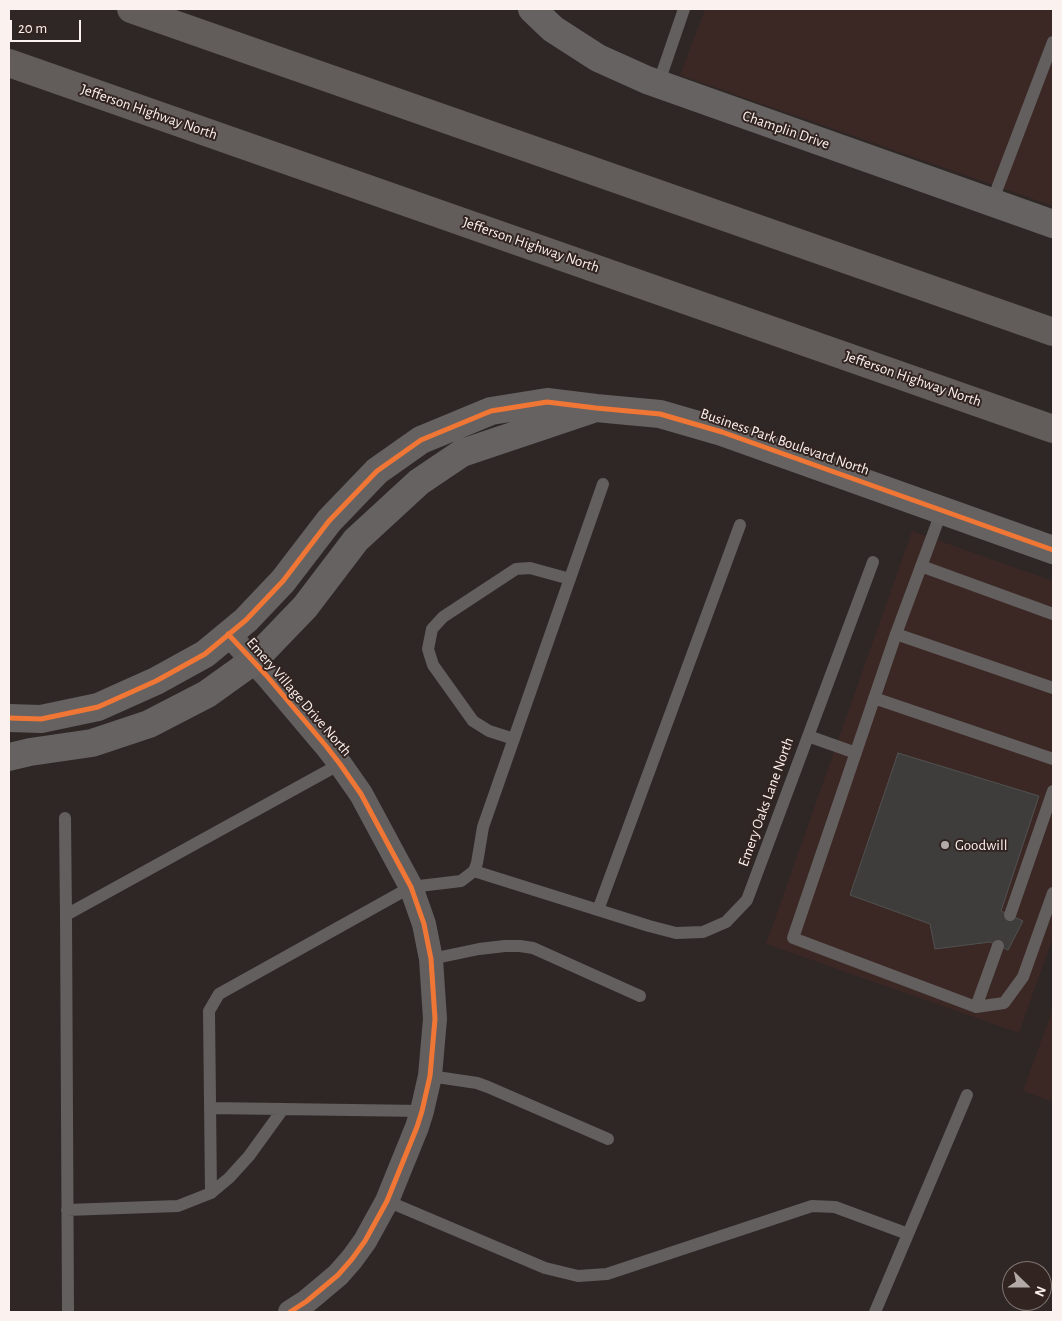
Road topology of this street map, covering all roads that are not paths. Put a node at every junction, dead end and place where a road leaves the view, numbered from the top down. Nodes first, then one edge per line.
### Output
1 (131, 9) edge
2 (532, 9) edge
3 (684, 9) edge
4 (1053, 42) edge
5 (9, 63) edge
6 (658, 85) junction
7 (992, 202) junction
8 (1053, 224) edge
9 (1053, 332) edge
10 (596, 408) junction
11 (1053, 429) edge
12 (603, 484) dead end
13 (942, 510) junction
14 (740, 525) dead end
15 (1053, 550) edge
16 (873, 562) dead end
17 (921, 566) junction
18 (570, 579) junction
19 (1053, 614) edge
20 (228, 634) junction
21 (896, 634) junction
22 (253, 660) junction
23 (1053, 688) edge
24 (874, 698) junction
25 (9, 718) edge
26 (808, 736) junction
27 (514, 739) junction
28 (856, 753) junction
29 (9, 758) edge
30 (1053, 759) edge
31 (340, 764) junction
32 (1053, 791) edge
33 (65, 818) dead end
34 (474, 871) junction
35 (411, 886) junction
36 (1053, 893) edge
37 (598, 910) junction
38 (66, 915) junction
39 (1010, 915) dead end
40 (998, 946) dead end
41 (430, 959) junction
42 (640, 996) dead end
43 (976, 1007) junction
44 (430, 1076) junction
45 (967, 1095) dead end
46 (210, 1108) junction
47 (283, 1109) junction
48 (422, 1111) junction
49 (608, 1139) dead end
50 (212, 1193) junction
51 (387, 1201) junction
52 (67, 1210) junction
53 (908, 1234) junction
54 (68, 1312) edge
55 (290, 1312) edge
56 (875, 1312) edge

1 - 9 highway
2 - 6 street, Champlin Drive
3 - 6 lane
4 - 7 lane
5 - 11 highway, Jefferson Highway North
6 - 7 street, Champlin Drive
7 - 8 street, Champlin Drive
10 - 13 street, Business Park Boulevard North
10 - 20 street, Business Park Boulevard North
10 - 22 street, Business Park Boulevard North
12 - 18 lane
13 - 15 street, Business Park Boulevard North
13 - 17 lane
14 - 37 lane
16 - 26 lane, Emery Oaks Lane North
17 - 19 lane
17 - 21 lane
18 - 27 lane
18 - 27 lane
20 - 22 street, Emery Village Drive North
20 - 25 street, Business Park Boulevard North
21 - 23 lane
21 - 24 lane
22 - 29 street, Business Park Boulevard North
22 - 31 street, Emery Village Drive North
24 - 28 lane
24 - 30 lane
26 - 28 lane
26 - 37 lane, Emery Oaks Lane North
27 - 34 lane
28 - 43 lane
31 - 35 street, Emery Village Drive North
31 - 38 lane
32 - 39 lane
33 - 38 lane
34 - 35 lane
34 - 37 lane, Emery Oaks Lane North
35 - 41 street, Emery Village Drive North
35 - 46 lane
36 - 43 lane
38 - 52 lane
40 - 43 lane
41 - 42 lane
41 - 44 street, Emery Village Drive North
44 - 48 street, Emery Village Drive North
44 - 49 lane
45 - 53 lane
46 - 47 lane
46 - 50 lane
47 - 48 lane
47 - 50 lane
48 - 51 street, Emery Village Drive North
50 - 52 lane
51 - 53 lane
51 - 55 street, Emery Village Drive North
52 - 54 lane
53 - 56 lane

